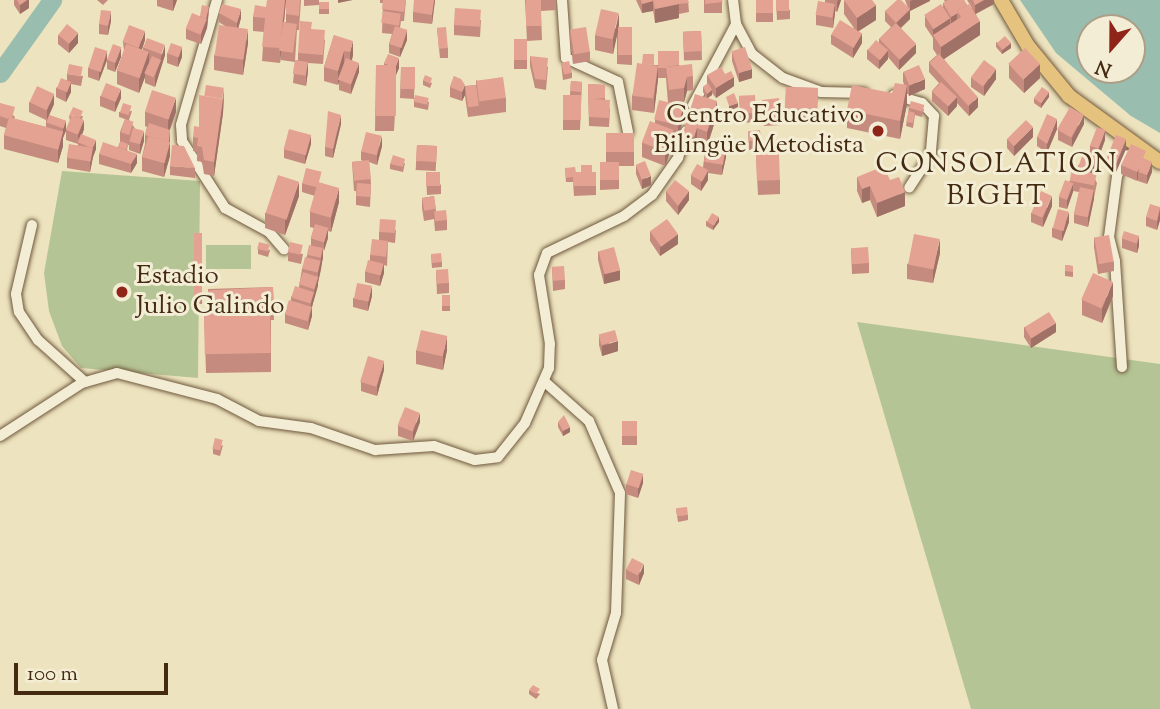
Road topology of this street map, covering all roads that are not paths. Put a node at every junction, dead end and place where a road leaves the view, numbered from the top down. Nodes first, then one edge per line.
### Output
1 (217, 0) edge
2 (562, 0) edge
3 (733, 0) edge
4 (1001, 0) edge
5 (736, 24) junction
6 (628, 132) edge
7 (1132, 143) junction
8 (1160, 162) edge
9 (909, 188) dead end
10 (32, 225) dead end
11 (284, 249) dead end
12 (1122, 367) dead end
13 (85, 382) junction
14 (545, 382) junction
15 (0, 436) edge
16 (612, 709) edge

1 - 11 street
2 - 6 street
3 - 5 street
4 - 7 main road
5 - 9 street
5 - 14 street
7 - 8 main road
7 - 12 street
10 - 13 street
13 - 14 street
13 - 15 street
14 - 16 street

